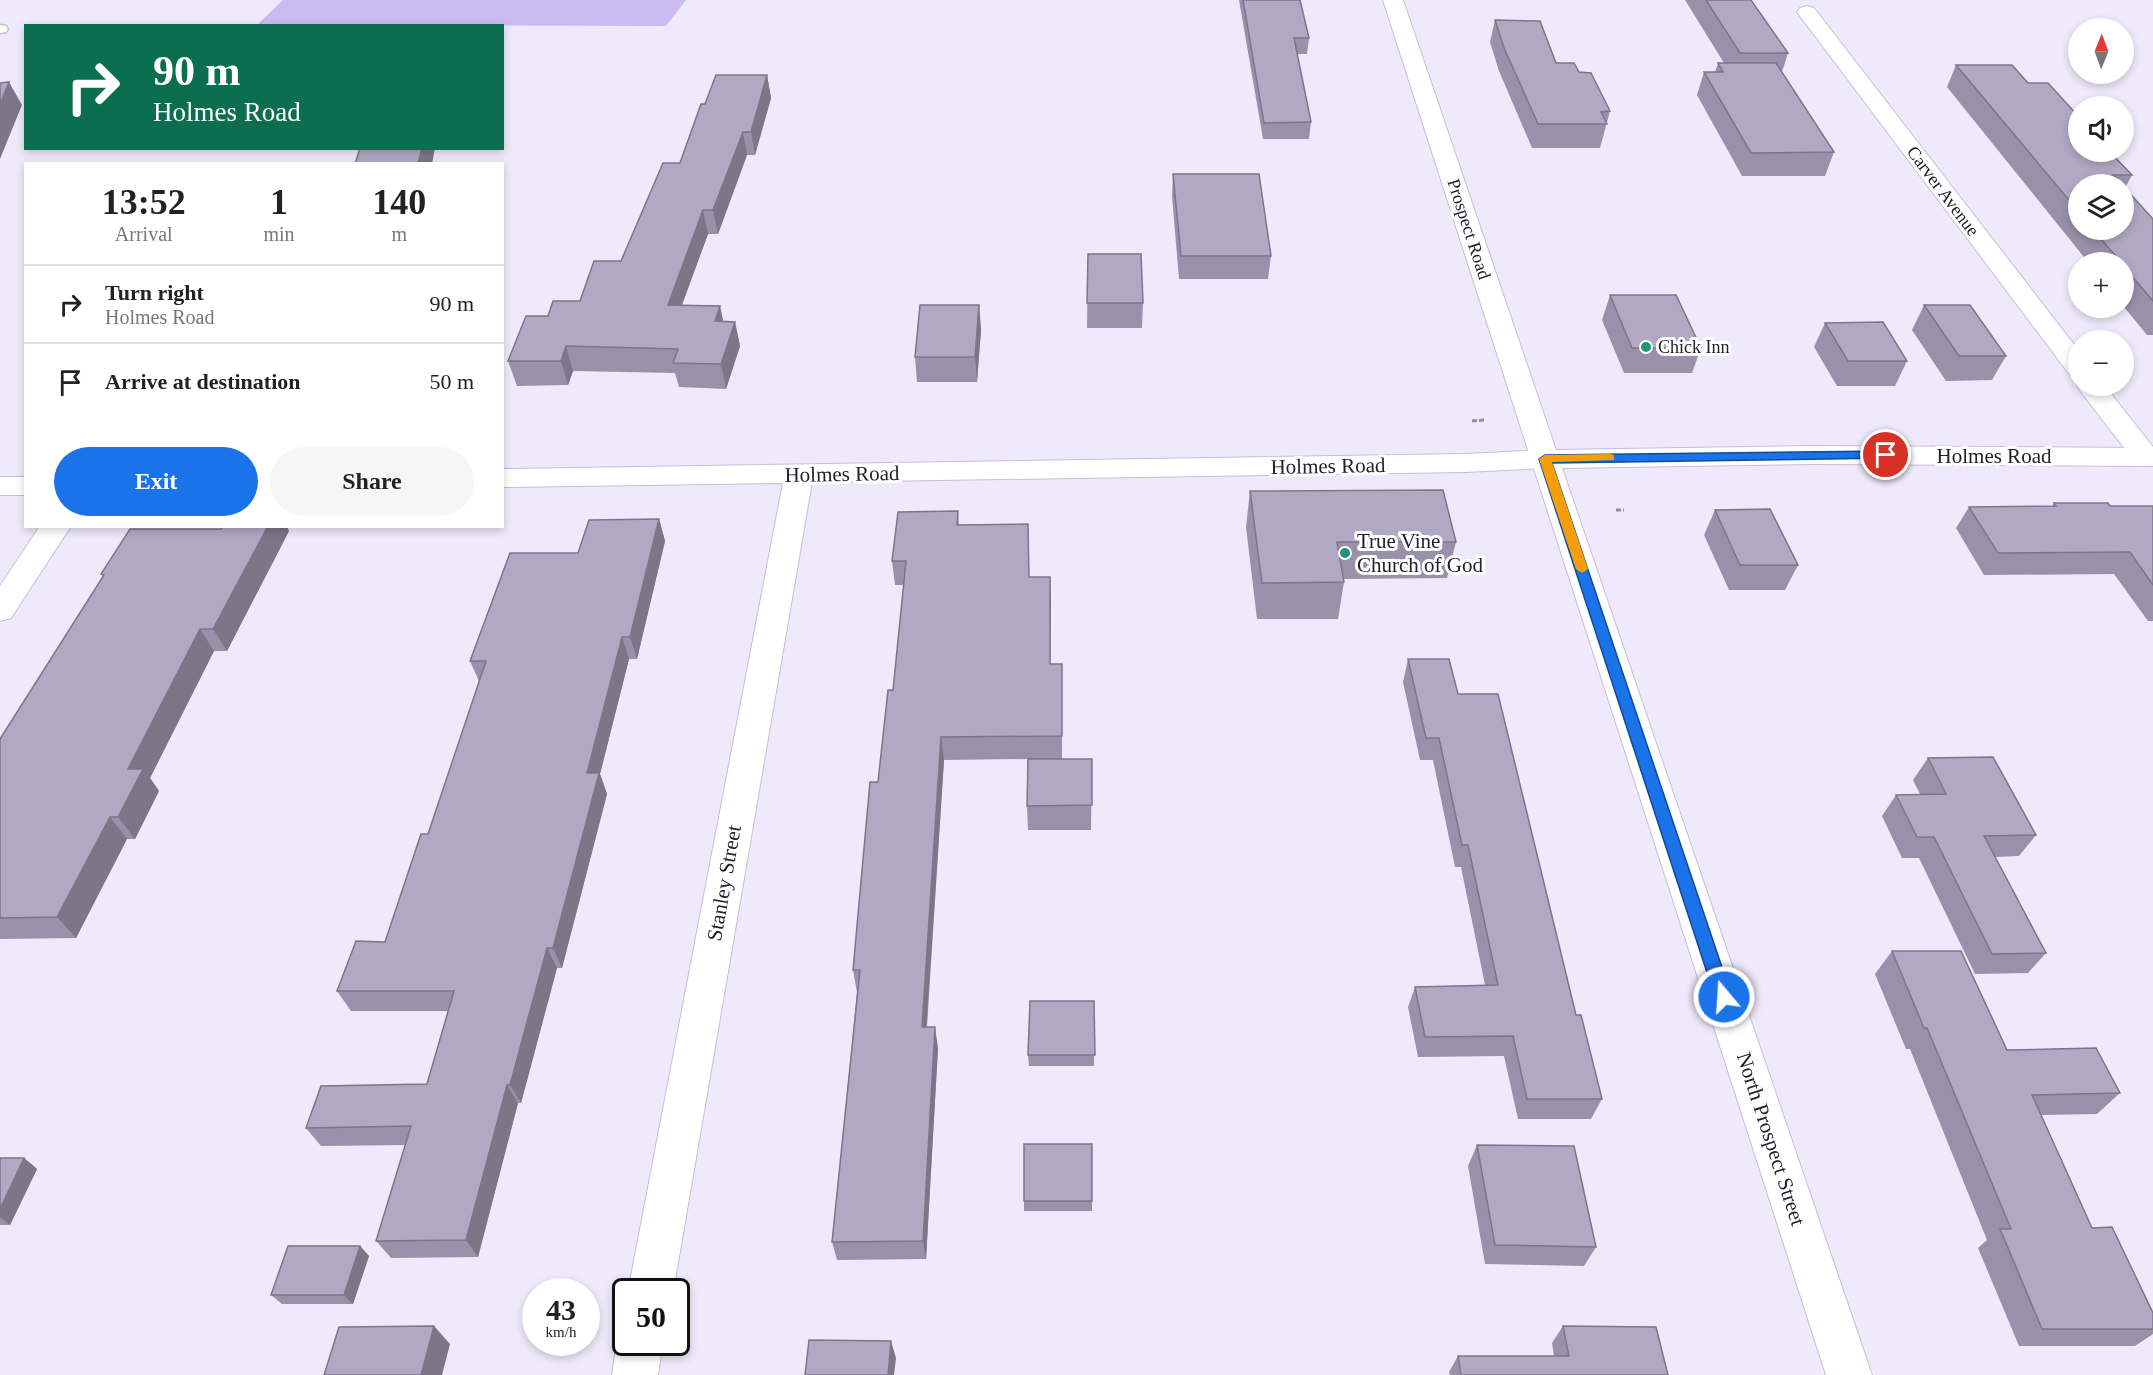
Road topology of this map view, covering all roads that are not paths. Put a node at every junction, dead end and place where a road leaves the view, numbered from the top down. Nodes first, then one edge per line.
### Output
1 (1393, 0) edge
2 (1807, 12) dead end
3 (2068, 355) edge
4 (2099, 396) edge
5 (2150, 457) edge
6 (1545, 459) junction
7 (800, 474) junction
8 (504, 478) edge
9 (0, 486) edge
10 (24, 486) edge
11 (55, 528) edge
12 (0, 610) edge
13 (653, 1278) edge
14 (637, 1356) edge
15 (634, 1375) edge
16 (1849, 1375) edge

1 - 6 street, Prospect Road
2 - 3 street, Carver Avenue
4 - 5 street
5 - 6 street, Holmes Road
6 - 7 street, Holmes Road
6 - 16 street, North Prospect Street
7 - 8 street, Holmes Road
7 - 13 street, Stanley Street
9 - 10 street
11 - 12 street
14 - 15 street

